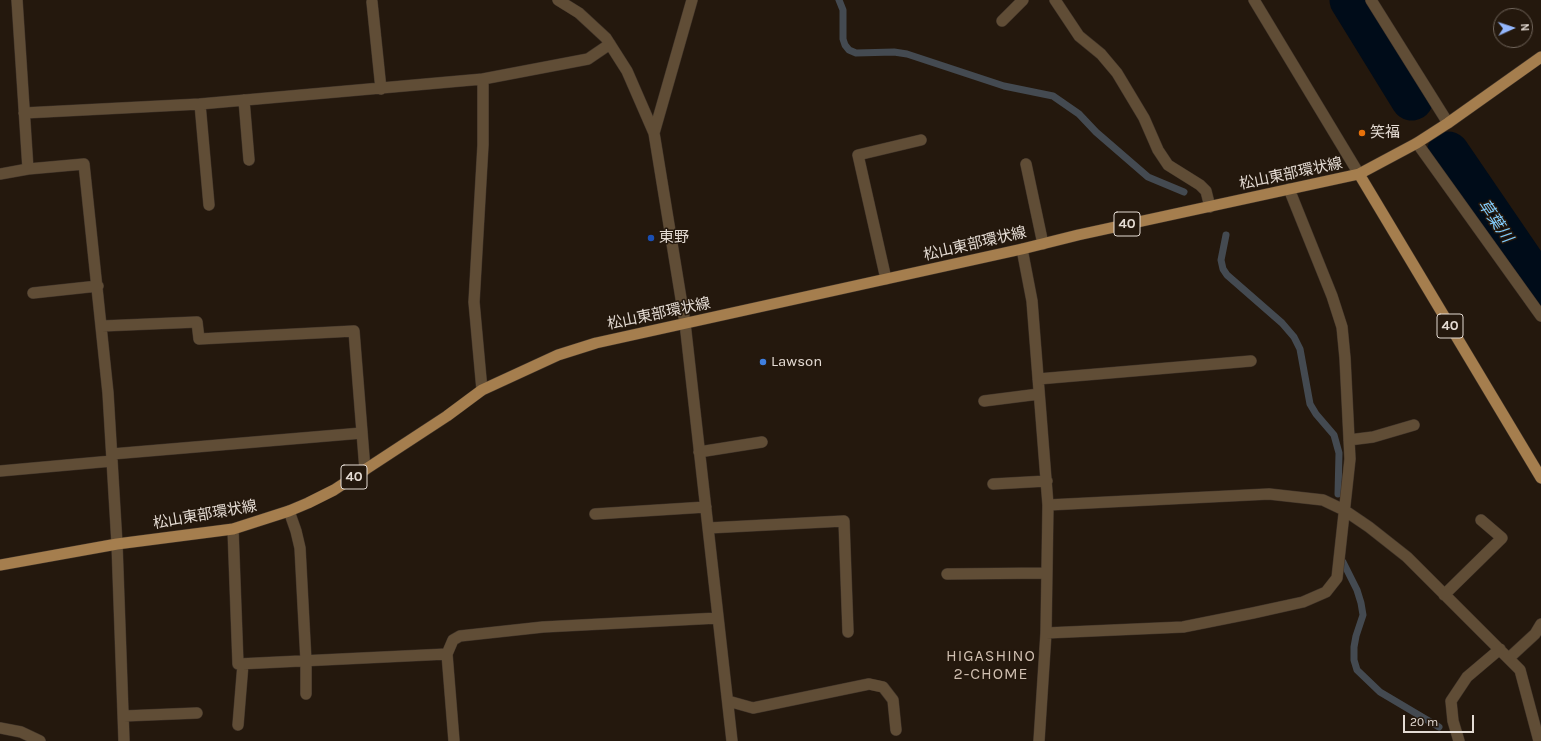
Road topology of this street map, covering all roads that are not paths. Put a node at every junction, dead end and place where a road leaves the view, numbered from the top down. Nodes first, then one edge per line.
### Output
1 (16, 0) edge
2 (558, 0) edge
3 (692, 0) edge
4 (1023, 0) edge
5 (1055, 0) edge
6 (1254, 0) edge
7 (1371, 0) edge
8 (372, 2) dead end
9 (1002, 21) dead end
10 (610, 44) junction
11 (1541, 57) edge
12 (483, 79) junction
13 (381, 89) junction
14 (244, 100) junction
15 (200, 104) junction
16 (24, 113) junction
17 (1448, 123) junction
18 (654, 133) junction
19 (921, 140) dead end
20 (1417, 143) junction
21 (249, 160) dead end
22 (1026, 164) dead end
23 (28, 168) junction
24 (0, 174) edge
25 (1359, 174) junction
26 (1289, 189) junction
27 (209, 205) dead end
28 (1210, 207) junction
29 (1043, 244) junction
30 (1022, 249) junction
31 (886, 279) junction
32 (98, 286) junction
33 (33, 293) dead end
34 (1541, 316) edge
35 (685, 324) junction
36 (102, 326) junction
37 (1251, 361) dead end
38 (1038, 378) junction
39 (482, 390) junction
40 (1039, 394) junction
41 (984, 401) dead end
42 (1414, 425) dead end
43 (362, 433) junction
44 (1349, 440) junction
45 (762, 442) dead end
46 (700, 452) junction
47 (112, 458) junction
48 (365, 470) junction
49 (0, 471) edge
50 (1541, 478) edge
51 (1046, 481) junction
52 (993, 484) dead end
53 (1048, 505) junction
54 (706, 507) junction
55 (1344, 510) junction
56 (289, 512) junction
57 (595, 514) dead end
58 (1481, 520) dead end
59 (708, 528) junction
60 (233, 529) junction
61 (117, 544) junction
62 (0, 565) edge
63 (1047, 573) junction
64 (947, 574) dead end
65 (1444, 595) junction
66 (718, 618) junction
67 (1541, 624) edge
68 (848, 632) dead end
69 (1046, 633) junction
70 (1500, 649) junction
71 (447, 654) junction
72 (1509, 658) junction
73 (306, 661) junction
74 (243, 664) junction
75 (306, 694) dead end
76 (728, 701) junction
77 (197, 713) dead end
78 (124, 716) junction
79 (238, 725) dead end
80 (0, 728) edge
81 (896, 730) dead end
82 (40, 741) edge
83 (124, 741) edge
84 (454, 741) edge
85 (728, 741) edge
86 (1039, 741) edge
87 (1459, 741) edge
88 (1540, 741) edge

1 - 16 street
2 - 10 street
3 - 18 street
4 - 9 street
5 - 28 street
6 - 25 street
7 - 17 street
8 - 13 street
10 - 12 street
10 - 18 street
11 - 17 main road, 松山東部環状線 / 40
12 - 13 street
12 - 39 street
13 - 14 street
14 - 15 street
14 - 21 street
15 - 16 street
15 - 27 street
16 - 23 street
17 - 20 main road, 松山東部環状線 / 40
18 - 35 street
19 - 31 street
20 - 25 main road, 松山東部環状線 / 40
20 - 34 street
22 - 29 street
23 - 24 street
23 - 32 street
25 - 26 main road, 松山東部環状線 / 40
25 - 50 main road, 松山東部環状線 / 40
26 - 28 main road, 松山東部環状線 / 40
26 - 44 street
28 - 29 main road, 松山東部環状線 / 40
29 - 30 main road, 松山東部環状線 / 40
30 - 31 main road, 松山東部環状線 / 40
30 - 38 street
31 - 35 main road, 松山東部環状線 / 40
32 - 33 street
32 - 36 street
35 - 39 main road, 松山東部環状線 / 40
35 - 46 street
36 - 43 street
36 - 47 street
37 - 38 street
38 - 40 street
39 - 48 main road, 松山東部環状線 / 40
40 - 41 street
40 - 51 street
42 - 44 street
43 - 47 street
43 - 48 street
44 - 55 street
45 - 46 street
46 - 54 street
47 - 49 street
47 - 61 street
48 - 56 main road, 松山東部環状線 / 40
51 - 52 street
51 - 53 street
53 - 55 street
53 - 63 street
54 - 57 street
54 - 59 street
55 - 65 street
55 - 69 street
56 - 60 main road, 松山東部環状線 / 40
56 - 73 street
58 - 65 street
59 - 66 street
59 - 68 street
60 - 61 main road, 松山東部環状線 / 40
60 - 74 street
61 - 62 main road, 松山東部環状線 / 40
61 - 78 street
63 - 64 street
63 - 69 street
65 - 70 street
66 - 71 street
66 - 76 street
67 - 72 street
69 - 86 street
70 - 72 street
70 - 87 street
71 - 73 street
71 - 84 street
72 - 88 street
73 - 74 street
73 - 75 street
74 - 79 street
76 - 81 street
76 - 85 street
77 - 78 street
78 - 83 street
80 - 82 street

